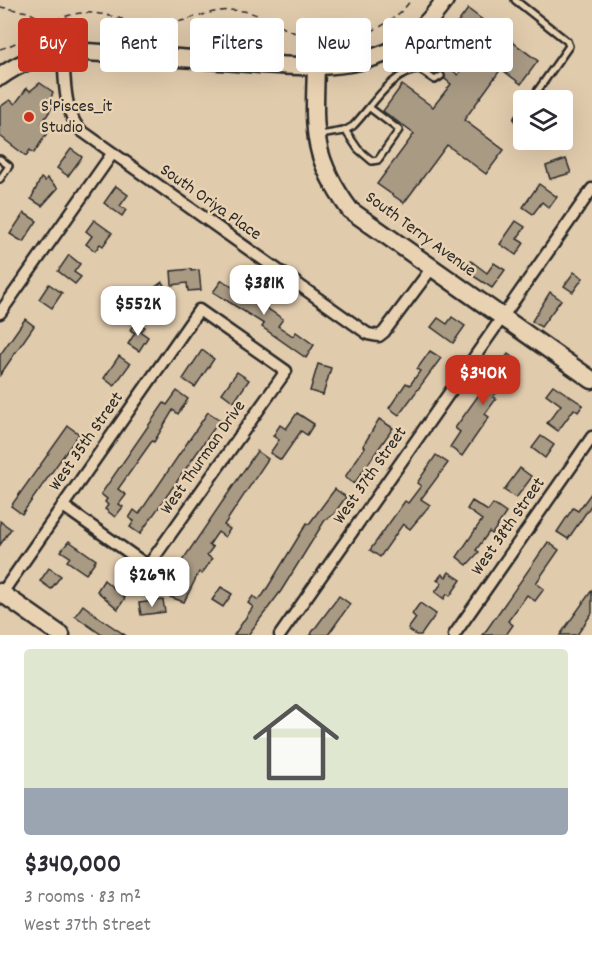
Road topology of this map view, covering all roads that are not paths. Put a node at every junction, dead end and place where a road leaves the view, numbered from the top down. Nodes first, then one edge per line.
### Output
1 (445, 0) edge
2 (515, 0) edge
3 (432, 18) edge
4 (88, 53) edge
5 (18, 65) edge
6 (296, 66) edge
7 (66, 72) edge
8 (316, 72) edge
9 (411, 72) edge
10 (423, 72) edge
11 (441, 76) dead end
12 (0, 77) edge
13 (538, 90) edge
14 (370, 108) junction
15 (345, 130) junction
16 (315, 135) junction
17 (112, 154) junction
18 (0, 159) edge
19 (0, 179) edge
20 (592, 189) edge
21 (431, 268) junction
22 (199, 310) joint
23 (0, 313) edge
24 (502, 317) junction
25 (592, 381) edge
26 (592, 437) edge
27 (63, 506) junction
28 (1, 592) edge
29 (61, 635) edge
30 (280, 635) edge
31 (454, 635) edge

1 - 3 street
2 - 13 lane
4 - 6 street
5 - 12 street
7 - 17 street, South Oriya Place
8 - 16 street, South Terry Avenue
9 - 14 lane
10 - 11 lane
14 - 15 lane
14 - 15 lane
15 - 16 lane
16 - 21 street, South Terry Avenue
17 - 21 street, South Oriya Place
17 - 23 street
18 - 19 lane
20 - 24 street, West 37th Street
21 - 24 street, South Terry Avenue
22 - 27 street, West 35th Street
22 - 27 street, West Thurman Drive
24 - 25 street, South Terry Avenue
24 - 30 street, West 37th Street
26 - 31 street, West 38th Street
27 - 28 street, West 35th Street
28 - 29 street

